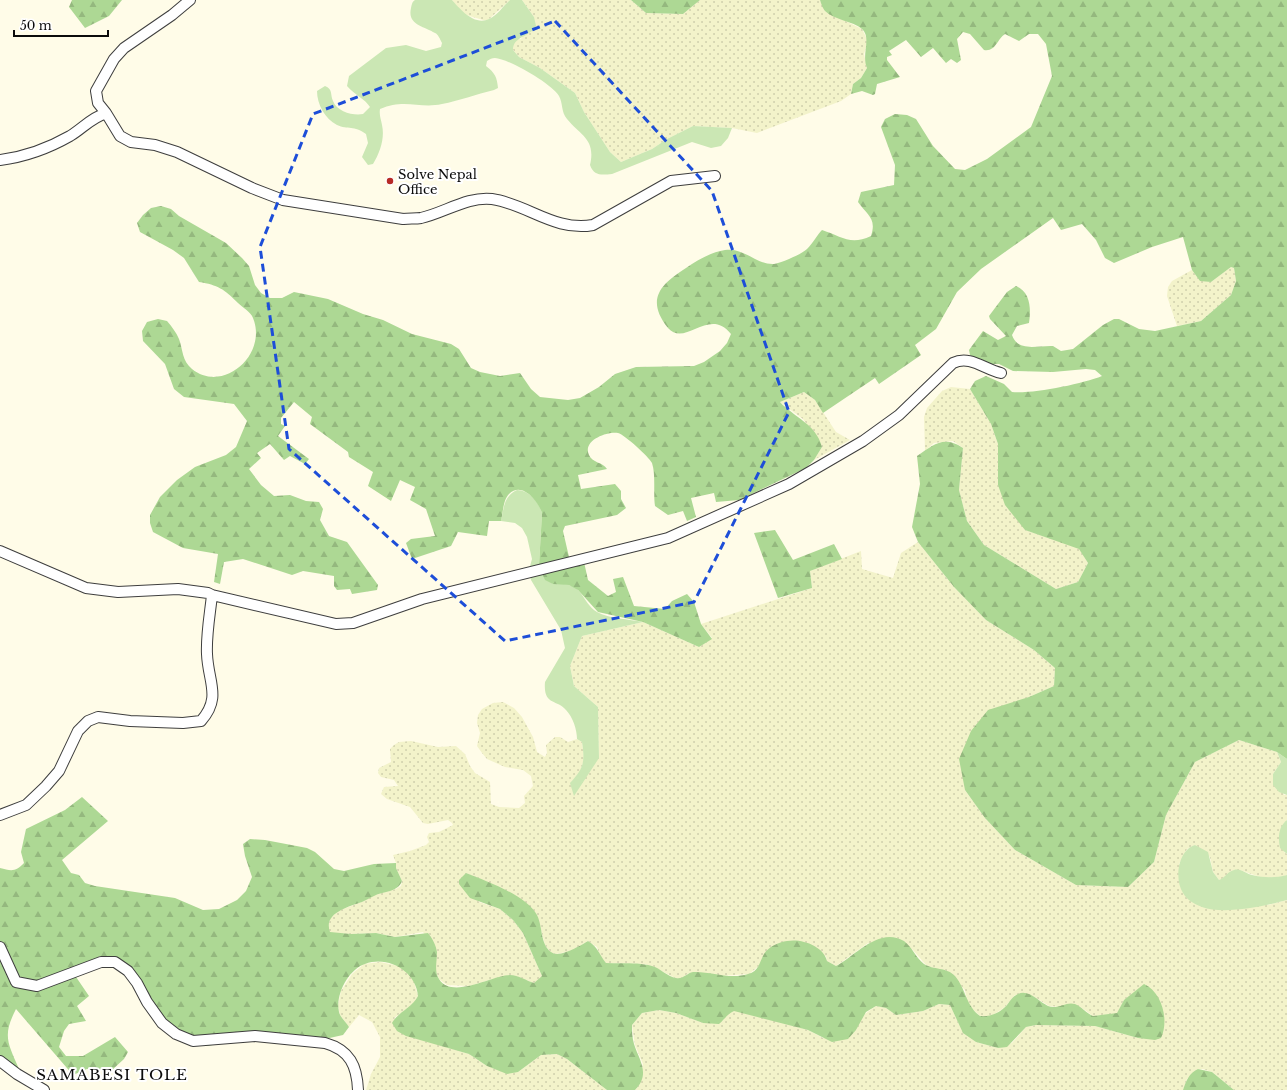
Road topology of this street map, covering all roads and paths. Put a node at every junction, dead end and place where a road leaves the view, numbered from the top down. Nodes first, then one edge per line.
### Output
1 (190, 0) edge
2 (106, 113) junction
3 (0, 160) edge
4 (715, 176) dead end
5 (1001, 372) dead end
6 (0, 551) edge
7 (212, 595) junction
8 (0, 815) edge
9 (0, 947) edge
10 (0, 1061) edge
11 (44, 1090) edge
12 (358, 1090) edge

1 - 2 street
2 - 3 street
2 - 4 street
5 - 7 street
6 - 7 street
7 - 8 street
9 - 12 street
10 - 11 street

